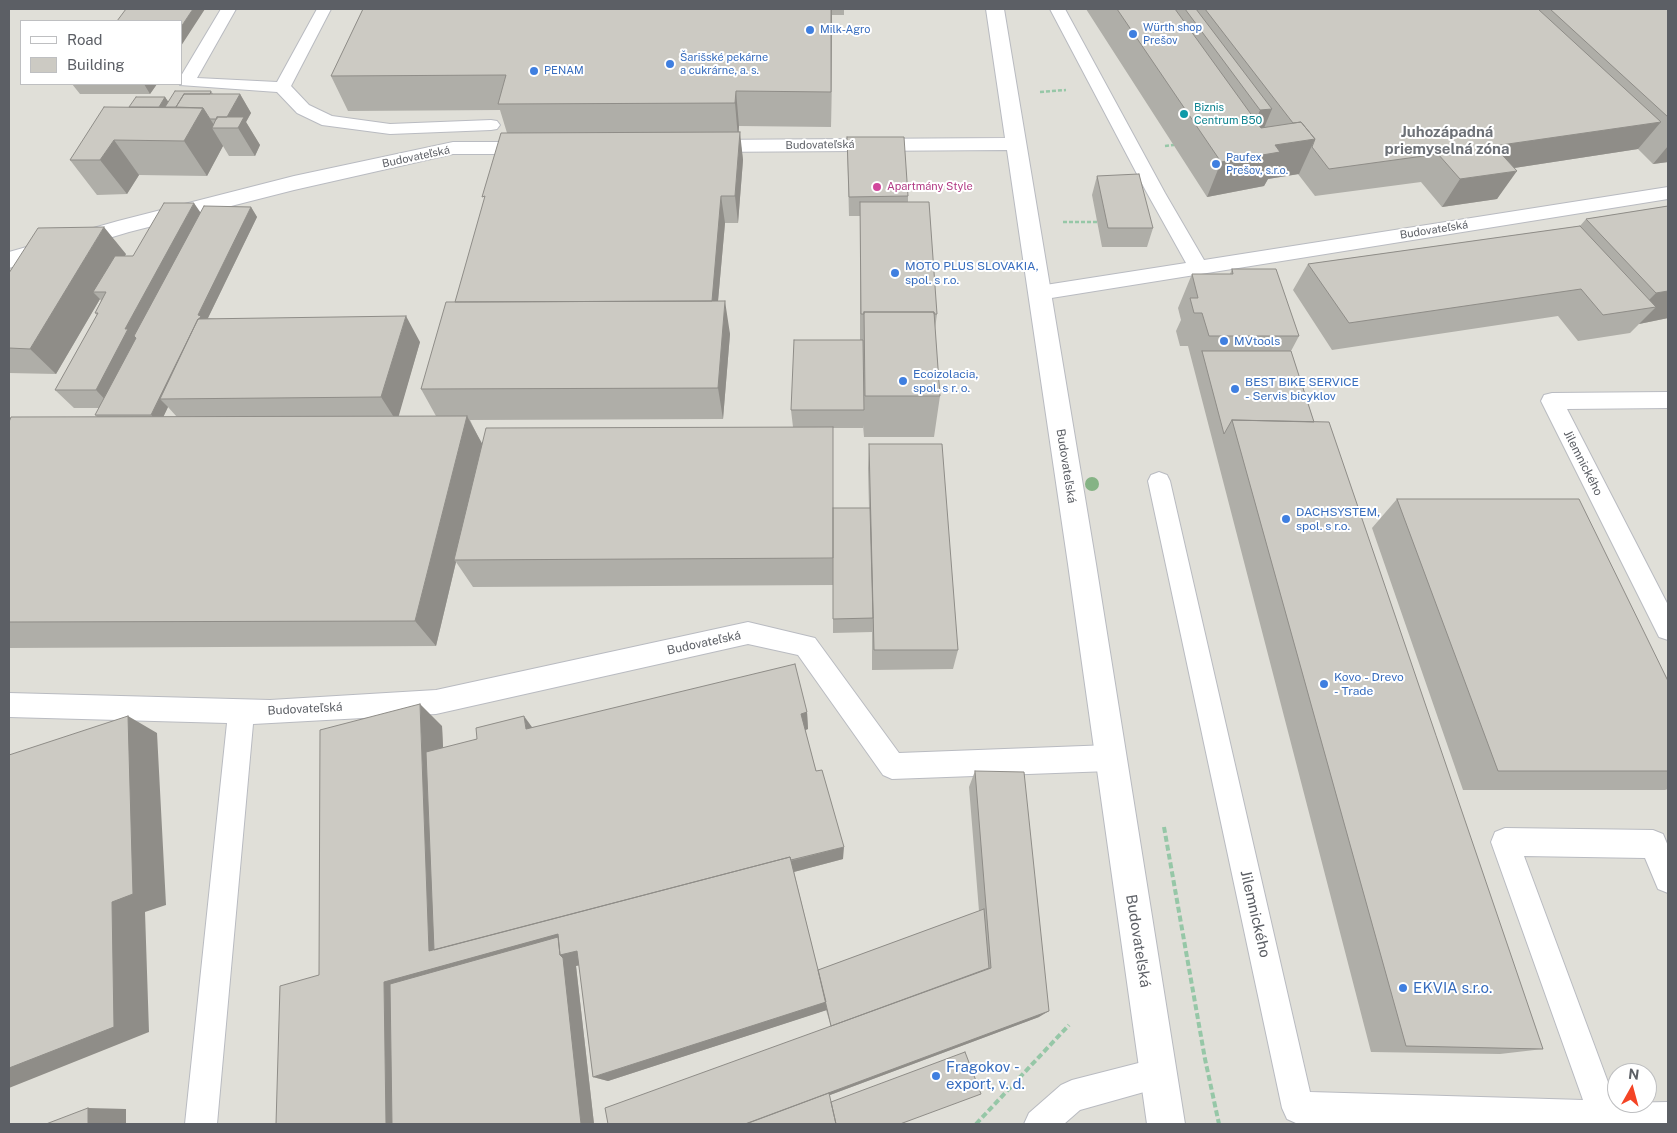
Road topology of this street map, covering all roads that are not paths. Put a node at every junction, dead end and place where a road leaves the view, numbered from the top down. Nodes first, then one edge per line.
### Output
1 (228, 9) edge
2 (324, 9) edge
3 (995, 9) edge
4 (1057, 9) edge
5 (282, 87) junction
6 (492, 125) dead end
7 (1016, 144) junction
8 (683, 147) edge
9 (553, 148) edge
10 (1668, 193) edge
11 (9, 260) edge
12 (1199, 268) junction
13 (1039, 294) junction
14 (1668, 400) edge
15 (1159, 481) dead end
16 (1668, 629) edge
17 (9, 705) edge
18 (240, 711) junction
19 (1110, 758) junction
20 (1668, 878) edge
21 (1158, 1074) junction
22 (1605, 1116) junction
23 (1668, 1118) edge
24 (1545, 1119) edge
25 (201, 1124) edge
26 (1040, 1124) edge
27 (1166, 1124) edge

1 - 5 lane
2 - 5 lane
3 - 7 street, Budovateľská
4 - 12 lane
5 - 6 lane, Budovateľská
7 - 8 street, Budovateľská
7 - 13 street, Budovateľská
9 - 11 street, Budovateľská
10 - 12 lane, Budovateľská
12 - 13 lane, Budovateľská
13 - 19 street, Budovateľská
14 - 16 lane, Jilemnického
15 - 24 lane, Jilemnického
17 - 18 lane, Budovateľská
18 - 19 lane, Budovateľská
18 - 25 lane
19 - 21 street, Budovateľská
20 - 22 lane
21 - 26 lane
21 - 27 street, Budovateľská
22 - 23 lane, Jilemnického
22 - 24 lane, Jilemnického

